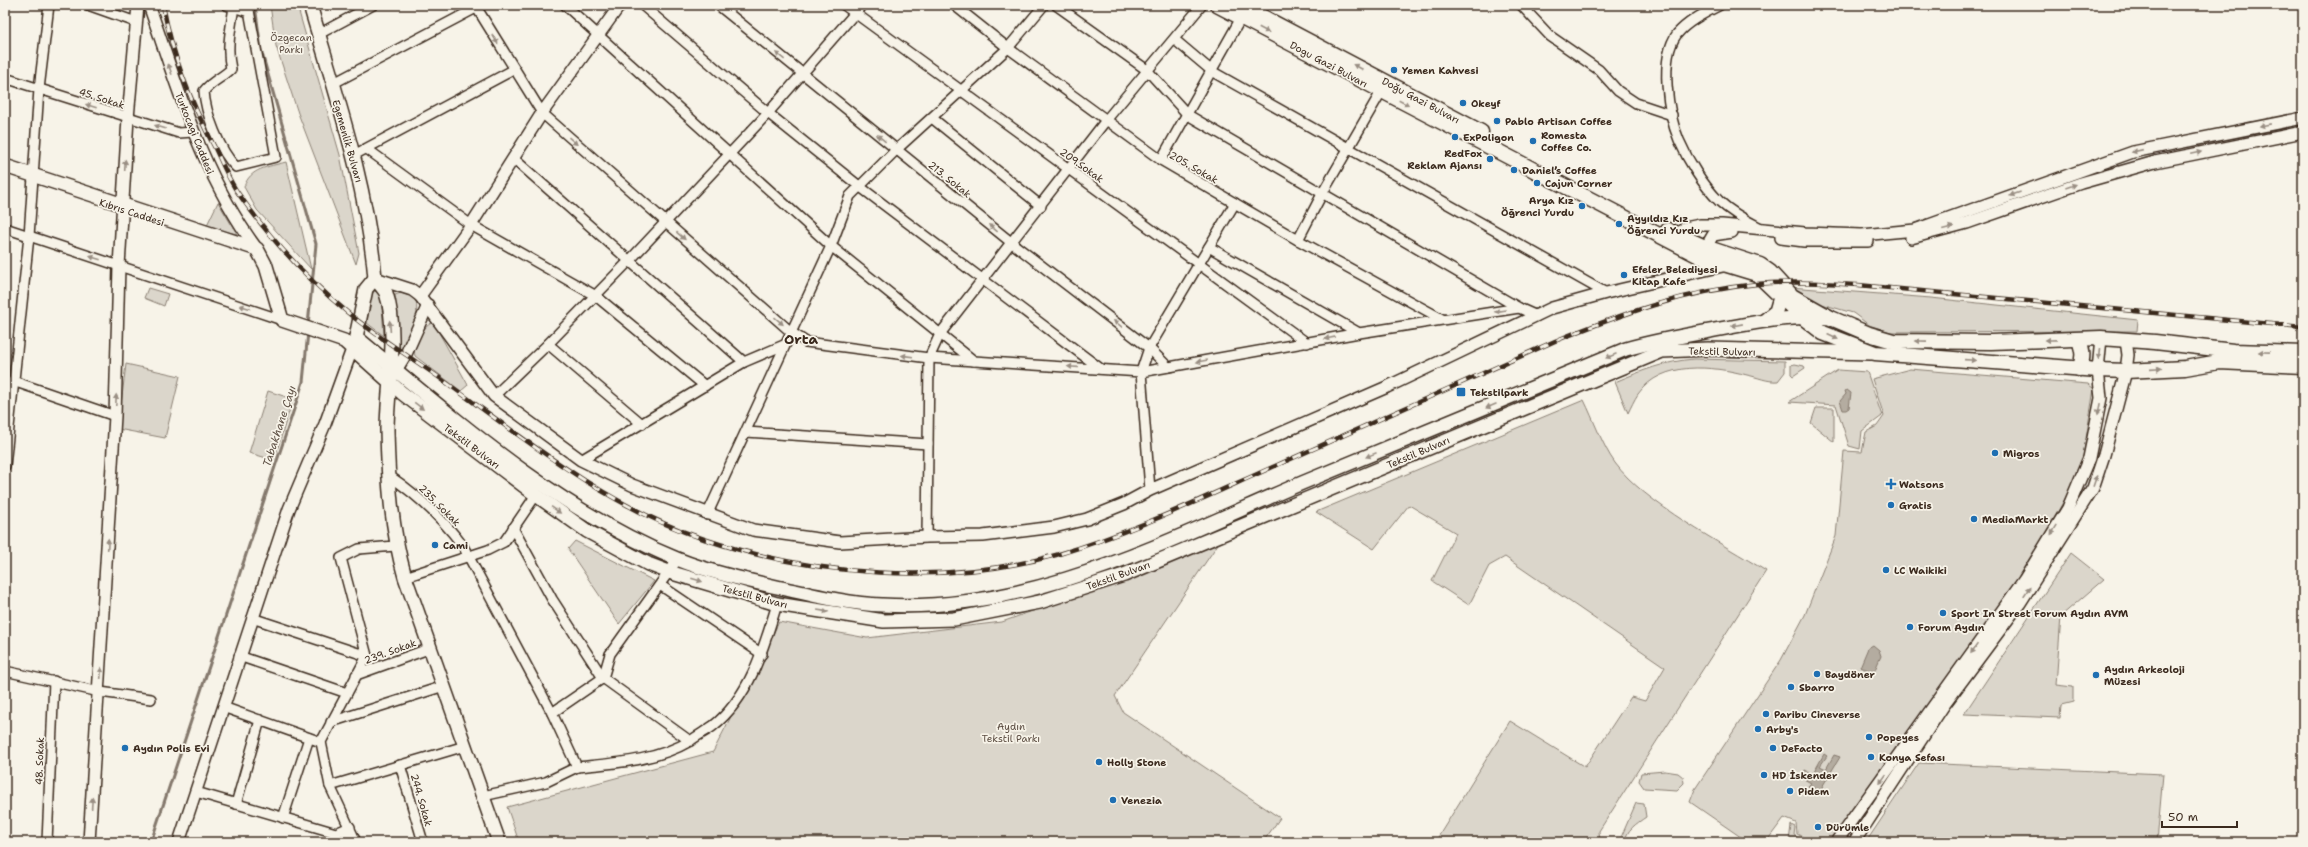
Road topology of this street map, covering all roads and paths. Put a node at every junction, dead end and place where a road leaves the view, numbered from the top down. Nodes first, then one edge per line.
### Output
1 (49, 5) edge
2 (88, 5) edge
3 (138, 5) edge
4 (149, 5) edge
5 (310, 5) edge
6 (372, 5) edge
7 (565, 5) edge
8 (620, 5) edge
9 (642, 5) edge
10 (718, 5) edge
11 (844, 5) edge
12 (862, 5) edge
13 (954, 5) edge
14 (1044, 5) edge
15 (1056, 5) edge
16 (1202, 5) edge
17 (1217, 5) edge
18 (1521, 5) edge
19 (1720, 5) edge
20 (230, 6) edge
21 (476, 6) edge
22 (248, 8) edge
23 (1240, 11) edge
24 (855, 13) junction
25 (136, 22) junction
26 (319, 34) junction
27 (597, 36) junction
28 (1175, 40) junction
29 (1008, 48) junction
30 (514, 70) junction
31 (1147, 70) junction
32 (1213, 72) junction
33 (803, 74) junction
34 (5, 78) edge
35 (332, 84) junction
36 (1384, 87) junction
37 (39, 89) junction
38 (961, 92) junction
39 (542, 113) junction
40 (768, 113) junction
41 (1188, 115) junction
42 (1672, 115) junction
43 (128, 118) junction
44 (932, 118) junction
45 (2303, 118) edge
46 (1107, 119) junction
47 (193, 132) junction
48 (2303, 132) edge
49 (1348, 148) junction
50 (367, 149) junction
51 (896, 150) junction
52 (729, 154) junction
53 (354, 155) junction
54 (513, 158) junction
55 (1161, 160) junction
56 (5, 166) edge
57 (1068, 169) junction
58 (5, 171) edge
59 (33, 177) junction
60 (859, 186) junction
61 (1322, 194) junction
62 (1235, 203) junction
63 (123, 206) junction
64 (1041, 206) junction
65 (665, 222) junction
66 (471, 225) junction
67 (5, 228) edge
68 (1762, 229) junction
69 (1677, 235) junction
70 (29, 236) junction
71 (1298, 240) junction
72 (1012, 243) junction
73 (831, 246) junction
74 (1209, 248) junction
75 (258, 251) junction
76 (1703, 252) junction
77 (630, 260) junction
78 (1198, 263) junction
79 (1730, 264) junction
80 (119, 266) junction
81 (375, 278) junction
82 (983, 280) junction
83 (1606, 292) junction
84 (420, 296) junction
85 (596, 296) junction
86 (1780, 297) junction
87 (428, 305) junction
88 (1519, 308) junction
89 (1537, 316) junction
90 (1801, 316) junction
91 (1831, 318) junction
92 (1442, 319) junction
93 (282, 320) junction
94 (1765, 320) junction
95 (791, 332) junction
96 (1706, 332) junction
97 (1359, 333) junction
98 (940, 334) junction
99 (2101, 338) junction
100 (2079, 340) junction
101 (2126, 340) junction
102 (348, 342) junction
103 (1307, 343) junction
104 (548, 344) junction
105 (784, 345) junction
106 (1149, 348) junction
107 (1708, 349) junction
108 (1875, 353) junction
109 (2303, 353) edge
110 (930, 358) junction
111 (974, 361) junction
112 (744, 362) junction
113 (2303, 366) edge
114 (1168, 367) junction
115 (1102, 369) junction
116 (2079, 369) junction
117 (2098, 370) junction
118 (2126, 371) junction
119 (391, 372) junction
120 (1141, 372) junction
121 (13, 381) junction
122 (705, 386) junction
123 (494, 396) junction
124 (115, 416) junction
125 (642, 424) junction
126 (746, 432) junction
127 (928, 444) junction
128 (581, 460) junction
129 (5, 466) edge
130 (388, 475) junction
131 (1150, 490) junction
132 (536, 495) junction
133 (707, 515) junction
134 (513, 528) junction
135 (927, 537) junction
136 (395, 546) junction
137 (469, 556) junction
138 (678, 559) junction
139 (669, 572) junction
140 (404, 577) junction
141 (660, 585) junction
142 (777, 604) junction
143 (252, 618) junction
144 (431, 648) junction
145 (762, 654) junction
146 (239, 656) junction
147 (367, 656) junction
148 (5, 671) edge
149 (356, 675) junction
150 (603, 678) junction
151 (54, 681) junction
152 (444, 686) junction
153 (100, 692) junction
154 (347, 693) junction
155 (152, 698) dead end
156 (223, 707) junction
157 (1936, 710) junction
158 (552, 713) junction
159 (260, 720) junction
160 (331, 722) junction
161 (309, 738) junction
162 (690, 741) junction
163 (321, 742) junction
164 (465, 746) junction
165 (400, 765) junction
166 (577, 768) junction
167 (330, 786) junction
168 (196, 792) junction
169 (483, 796) junction
170 (236, 804) junction
171 (283, 818) junction
172 (350, 827) junction
173 (46, 842) edge
174 (89, 842) edge
175 (179, 842) edge
176 (346, 842) edge
177 (356, 842) edge
178 (423, 842) edge
179 (499, 842) edge
180 (1836, 842) edge
181 (1854, 842) edge

1 - 37 street
2 - 25 street
3 - 25 street
47 -> 4 street, Turkocagi Caddesi
5 - 26 main road, Egemenlik Bulvarı
6 - 26 street
7 - 27 street
8 - 27 street
9 - 40 street
33 -> 10 street, 213. Sokak
11 - 24 street, 209.Sokak
12 - 24 street
13 - 29 street, 205. Sokak
14 - 29 street
15 - 31 street
16 - 28 street
17 - 23 main road
18 - 42 street
19 - 42 street
20 - 22 street
20 - 22 street
21 -> 30 street
21 - 35 street
23 - 32 street
23 - 36 main road, Doğu Gazi Bulvarı
24 - 33 street
24 - 38 street, 209.Sokak
25 - 43 street
26 - 35 main road, Egemenlik Bulvarı
27 - 39 street
27 - 52 street
28 - 31 street
28 - 32 street
29 - 38 street
29 - 46 street, 205. Sokak
30 - 39 street
30 - 50 street
31 - 41 street
31 - 46 street
32 - 41 street
32 - 49 street
33 - 40 street
51 -> 33 street, 213. Sokak
34 - 37 street, 45. Sokak
35 - 53 main road, Egemenlik Bulvarı
36 - 49 street
36 - 69 main road, Doğu Gazi Bulvarı
36 -> 76 main road
43 -> 37 street, 45. Sokak
37 - 59 street
38 - 44 street
38 - 57 street, 209.Sokak
39 - 54 street
39 -> 65 street
40 - 52 street
40 - 60 street
41 - 55 street
41 - 61 street
42 - 68 street
47 -> 43 street, 45. Sokak
63 -> 43 street
44 - 51 street
44 - 64 street
45 -> 68 street
46 - 55 street, 205. Sokak
46 - 57 street
47 - 75 street, Turkocagi Caddesi
76 -> 48 street
49 - 61 street
49 - 83 street
50 - 53 street
50 - 66 street
51 - 60 street
72 -> 51 street, 213. Sokak
52 - 65 street
52 - 73 street
53 - 81 main road, Egemenlik Bulvarı
54 - 66 street
54 - 77 street
55 - 62 street, 205. Sokak
56 - 59 main road, Kıbrıs Caddesi
57 - 64 street
57 - 78 street, 209.Sokak
58 - 59 main road, Kıbrıs Caddesi
59 - 63 main road, Kıbrıs Caddesi
59 - 70 street
60 - 73 street
60 - 82 street
61 - 71 street
61 - 88 street
62 - 71 street, 205. Sokak
62 - 74 street
63 - 75 main road, Kıbrıs Caddesi
63 - 80 street
64 - 72 street
65 - 77 street
65 -> 95 street
66 - 84 street
66 - 85 street
67 - 70 street
68 - 69 street
69 - 76 main road, Doğu Gazi Bulvarı
80 -> 70 street
70 - 121 street
71 - 92 street, 205. Sokak
72 - 82 street
106 -> 72 street, 213. Sokak
73 - 95 street
73 - 98 street
74 - 78 street
74 - 97 street
75 - 93 main road
76 - 79 main road
76 - 91 main road, Doğu Gazi Bulvarı
77 - 85 street
77 - 112 street
78 - 103 street, 209.Sokak
78 - 106 street
79 - 83 street
79 - 86 main road
93 -> 80 street
124 -> 80 street
81 - 84 street
81 - 102 main road
119 -> 81 main road
82 - 98 street
82 - 115 street
83 - 89 street
84 - 87 street
85 - 104 street
85 - 122 street
86 - 90 main road
86 - 94 main road
87 - 119 street
87 - 123 street
88 - 89 street
88 -> 92 street
89 - 131 street
90 - 91 main road, Tekstil Bulvarı
90 - 94 main road, Tekstil Bulvarı
90 -> 108 main road
100 -> 91 main road, Doğu Gazi Bulvarı
92 - 97 street
93 - 102 main road
94 -> 96 main road, Tekstil Bulvarı
95 - 105 street
110 -> 95 street
96 - 107 main road
96 -> 138 main road, Tekstil Bulvarı
97 -> 103 street
98 - 110 street
98 - 111 street
99 - 100 main road, Doğu Gazi Bulvarı
99 - 101 main road, Doğu Gazi Bulvarı
99 -> 117 street
100 - 116 main road
109 -> 101 main road, Doğu Gazi Bulvarı
101 - 118 street
102 - 119 main road
102 - 143 street
103 -> 114 street
104 - 123 street
104 - 125 street
105 - 112 street
105 - 126 street
106 - 114 street, 213. Sokak
106 - 120 street
107 - 108 main road, Tekstil Bulvarı
142 -> 107 main road, Tekstil Bulvarı
108 -> 116 main road
110 - 111 street
110 - 127 street
115 -> 111 street
112 - 122 street
118 -> 113 main road
114 - 120 street
115 - 120 street
116 - 117 main road
117 - 118 main road
117 -> 157 street
157 -> 118 street
119 - 130 main road
119 -> 132 main road, Tekstil Bulvarı
119 - 138 main road, Tekstil Bulvarı
120 - 131 street
121 - 124 street
121 - 129 street
122 - 125 street
123 - 128 street
153 -> 124 street
125 - 128 street
126 - 127 street
126 - 133 street
127 - 135 street
128 - 133 street
130 - 136 main road
130 - 137 street, 235. Sokak
131 - 135 street
132 - 134 street
132 -> 139 main road, Tekstil Bulvarı
133 - 135 street
134 - 137 street
134 - 150 street
136 - 140 main road
136 - 147 street
137 - 140 street
137 - 158 street, 235. Sokak
138 - 139 street
139 - 141 street
139 -> 142 main road, Tekstil Bulvarı
140 - 144 main road
141 - 145 street
141 - 150 street
142 - 145 street
143 - 146 street
143 - 147 street
144 - 149 street, 239. Sokak
144 - 152 main road
145 - 162 street
146 - 154 street
146 - 156 street
147 - 149 street
148 - 151 street
149 - 154 street
150 - 158 street
150 - 162 street
151 - 153 street
151 - 173 street, 48. Sokak
152 - 160 street
152 - 164 main road
153 - 155 street
174 -> 153 street
154 - 160 street
156 - 159 street
156 - 168 street
157 -> 180 street
157 - 181 street
158 - 166 street, 235. Sokak
159 - 161 street
159 - 170 street
160 - 163 street
161 - 163 street
161 - 171 street
162 - 166 street
163 - 167 street
164 - 165 street
164 - 169 main road
165 - 167 street
165 - 178 street, 244. Sokak
166 - 169 street
167 - 172 street
168 - 170 street
168 - 175 street
169 - 179 main road
170 - 171 street
171 - 172 street
172 - 176 street
172 - 177 street

